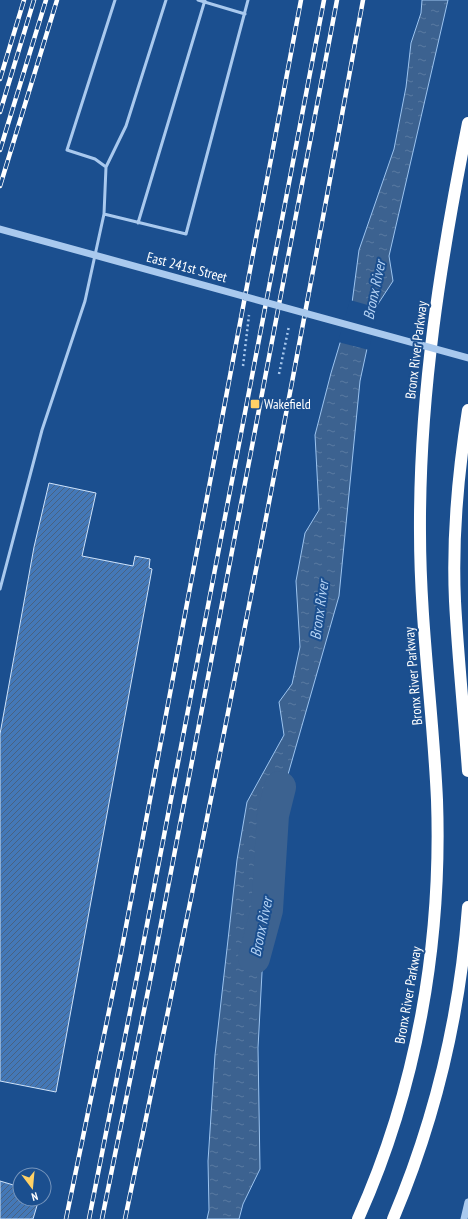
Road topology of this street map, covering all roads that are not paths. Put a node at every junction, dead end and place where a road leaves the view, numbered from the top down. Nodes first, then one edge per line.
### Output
1 (115, 0) edge
2 (166, 0) edge
3 (198, 0) edge
4 (248, 0) edge
5 (205, 1) edge
6 (245, 14) junction
7 (468, 123) edge
8 (106, 167) junction
9 (104, 214) junction
10 (138, 222) junction
11 (0, 229) edge
12 (468, 358) edge
13 (468, 410) edge
14 (468, 436) edge
15 (461, 459) junction
16 (0, 589) edge
17 (468, 771) edge
18 (468, 907) edge
19 (468, 1202) edge
20 (358, 1219) edge
21 (393, 1219) edge
22 (464, 1219) edge

1 - 8 lane
2 - 8 lane
3 - 5 lane
4 - 6 lane
5 - 6 lane
5 - 10 lane
6 - 10 lane
7 - 20 highway, Bronx River Parkway
8 - 9 lane
9 - 10 lane
9 - 16 lane
11 - 12 street, East 241st Street, bridge
13 - 15 highway
14 - 15 highway
15 - 17 highway
18 - 21 highway
19 - 22 street

